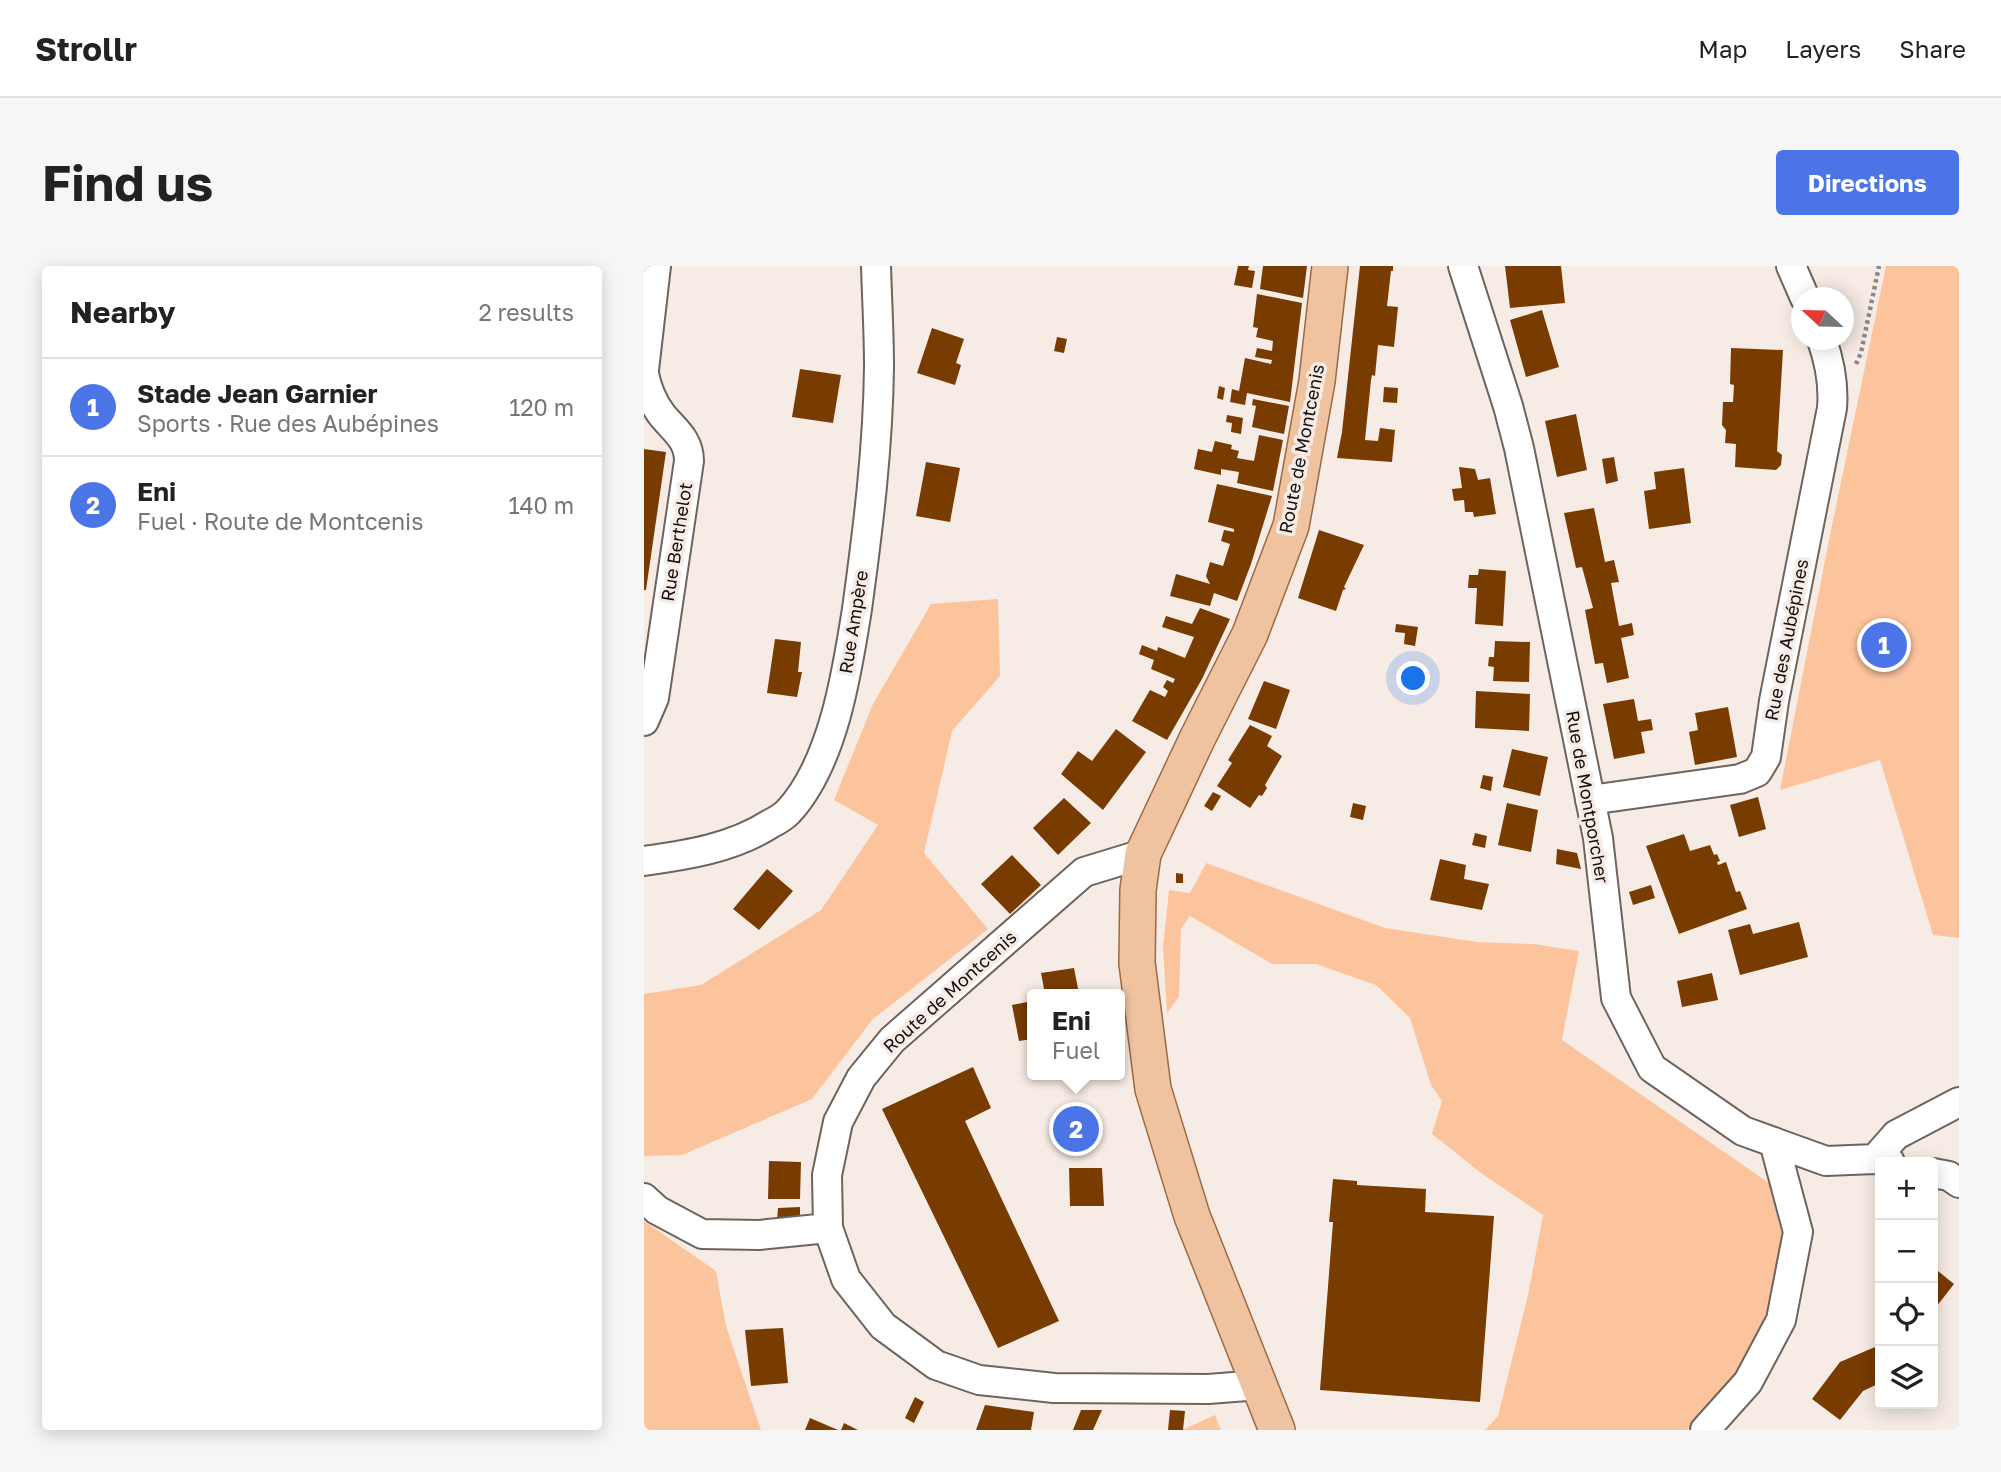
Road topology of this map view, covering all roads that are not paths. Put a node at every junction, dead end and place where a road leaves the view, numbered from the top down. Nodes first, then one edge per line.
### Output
1 (656, 266) edge
2 (877, 266) edge
3 (1330, 266) edge
4 (1462, 266) edge
5 (1791, 266) edge
6 (1800, 287) edge
7 (1825, 350) edge
8 (644, 372) edge
9 (644, 721) edge
10 (1590, 800) junction
11 (1143, 854) junction
12 (644, 861) edge
13 (1959, 1102) edge
14 (1774, 1142) junction
15 (1885, 1157) edge
16 (1875, 1160) edge
17 (1938, 1174) edge
18 (1959, 1183) edge
19 (644, 1198) edge
20 (828, 1228) junction
21 (1260, 1385) junction
22 (1277, 1430) edge
23 (1705, 1430) edge

1 - 8 street, Rue Berthelot
2 - 12 street, Rue Ampère
3 - 11 main road, Route de Montcenis
4 - 10 street, Rue de Montporcher
5 - 6 street
7 - 10 street, Rue des Aubépines
8 - 9 street, Rue Berthelot
10 - 14 street, Rue de Montporcher
11 - 20 street, Route de Montcenis
11 - 21 main road, Route de Montcenis
13 - 15 street
14 - 16 street, Rue de Montporcher
14 - 23 street
17 - 18 street
19 - 20 street
20 - 21 street, Route de Montcenis
21 - 22 main road, Route de Montcenis

